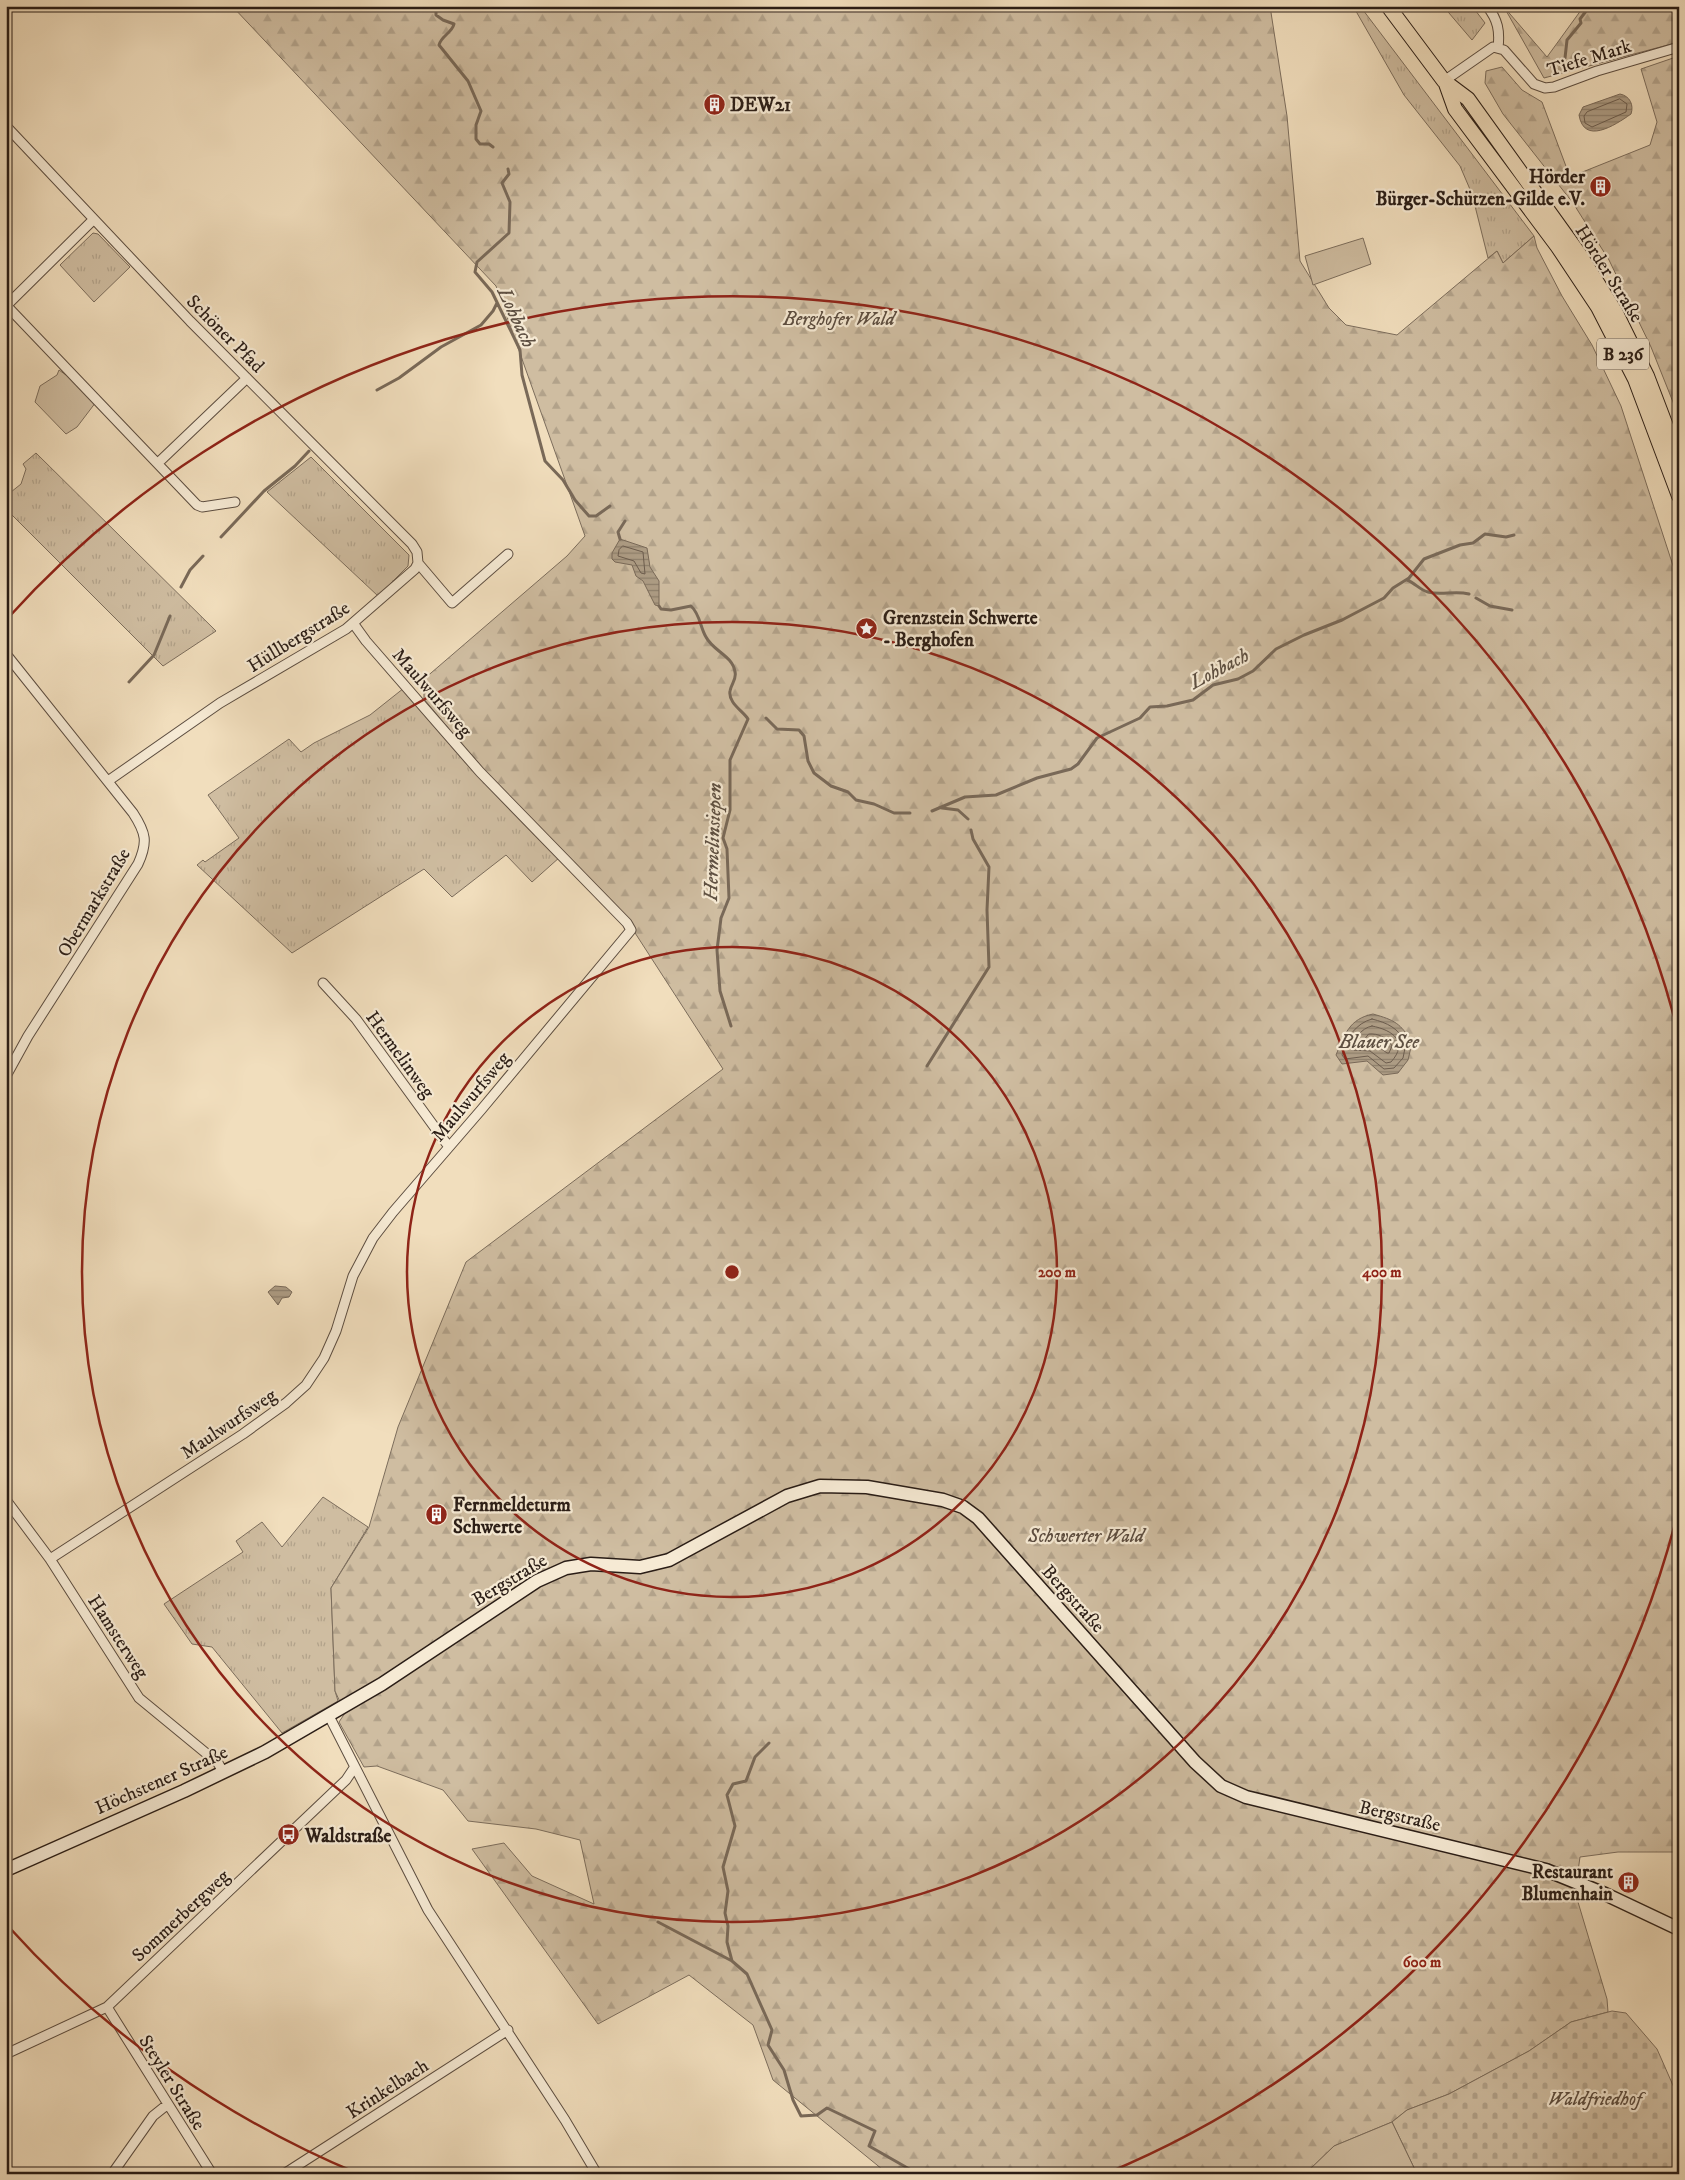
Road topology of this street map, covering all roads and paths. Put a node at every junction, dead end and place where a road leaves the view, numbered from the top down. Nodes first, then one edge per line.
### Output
1 (1388, 6) edge
2 (1487, 6) edge
3 (1679, 47) edge
4 (1498, 48) junction
5 (1444, 81) junction
6 (6, 126) edge
7 (93, 220) junction
8 (1548, 222) junction
9 (6, 305) edge
10 (247, 378) junction
11 (1679, 460) edge
12 (158, 464) junction
13 (1679, 496) edge
14 (235, 502) dead end
15 (508, 554) dead end
16 (418, 563) junction
17 (353, 623) junction
18 (6, 654) edge
19 (108, 781) junction
20 (322, 983) dead end
21 (6, 1076) edge
22 (449, 1147) junction
23 (6, 1500) edge
24 (50, 1559) junction
25 (329, 1716) junction
26 (354, 1768) junction
27 (222, 1772) junction
28 (6, 1870) edge
29 (1679, 1929) edge
30 (107, 2007) junction
31 (508, 2030) junction
32 (6, 2054) edge
33 (168, 2104) junction
34 (112, 2174) edge
35 (212, 2174) edge
36 (284, 2174) edge
37 (597, 2174) edge

1 - 5 main road, B 236
2 - 4 street
3 - 4 street, Tiefe Mark
4 - 5 street
5 - 8 main road, B 236
6 - 7 street, Schöner Pfad
7 - 9 street
7 - 10 street, Schöner Pfad
8 - 11 main road, Hörder Straße / B 236
8 - 13 main road, Hörder Straße / B 236
9 - 12 street
10 - 12 street
10 - 16 street, Schöner Pfad
12 - 14 street
15 - 16 street
16 - 17 street, Hüllbergstraße
17 - 19 street, Hüllbergstraße
17 - 22 street, Maulwurfsweg
18 - 19 street, Obermarkstraße
19 - 21 street, Obermarkstraße
20 - 22 street, Hermelinweg
22 - 24 street, Maulwurfsweg
23 - 24 street, Hamsterweg
24 - 27 street, Hamsterweg
25 - 26 street
25 - 27 main road, Höchstener Straße
25 - 29 main road, Bergstraße
26 - 30 street, Sommerbergweg
26 - 31 street
27 - 28 main road, Höchstener Straße
30 - 32 street, Sommerbergweg
30 - 33 street, Steyler Straße
31 - 36 street, Krinkelbach
31 - 37 street
33 - 34 street
33 - 35 street, Steyler Straße

